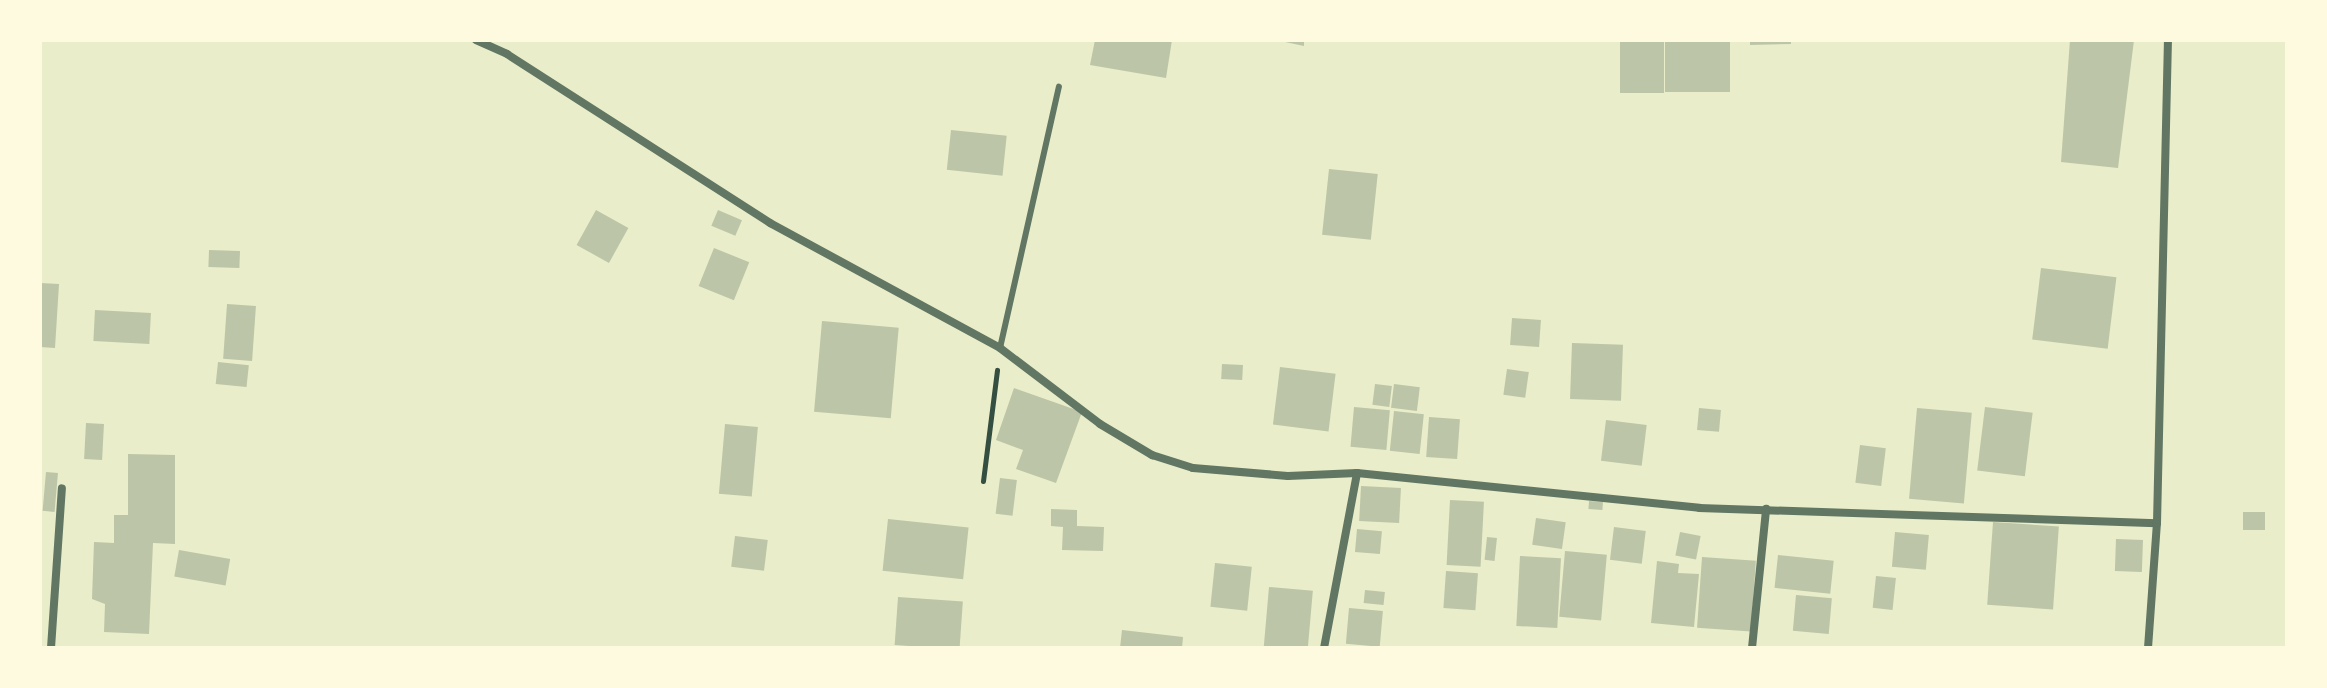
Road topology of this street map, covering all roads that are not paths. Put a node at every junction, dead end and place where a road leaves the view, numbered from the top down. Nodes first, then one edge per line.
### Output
1 (476, 40) edge
2 (2168, 40) edge
3 (1059, 87) dead end
4 (1000, 348) junction
5 (1357, 473) junction
6 (62, 488) dead end
7 (1766, 509) junction
8 (2157, 523) junction
9 (51, 648) edge
10 (1324, 648) edge
11 (1752, 648) edge
12 (2148, 648) edge

1 - 4 street
2 - 8 street
3 - 4 lane
4 - 5 street
5 - 7 street
5 - 10 street
6 - 9 street
7 - 8 street
7 - 11 street
8 - 12 street

